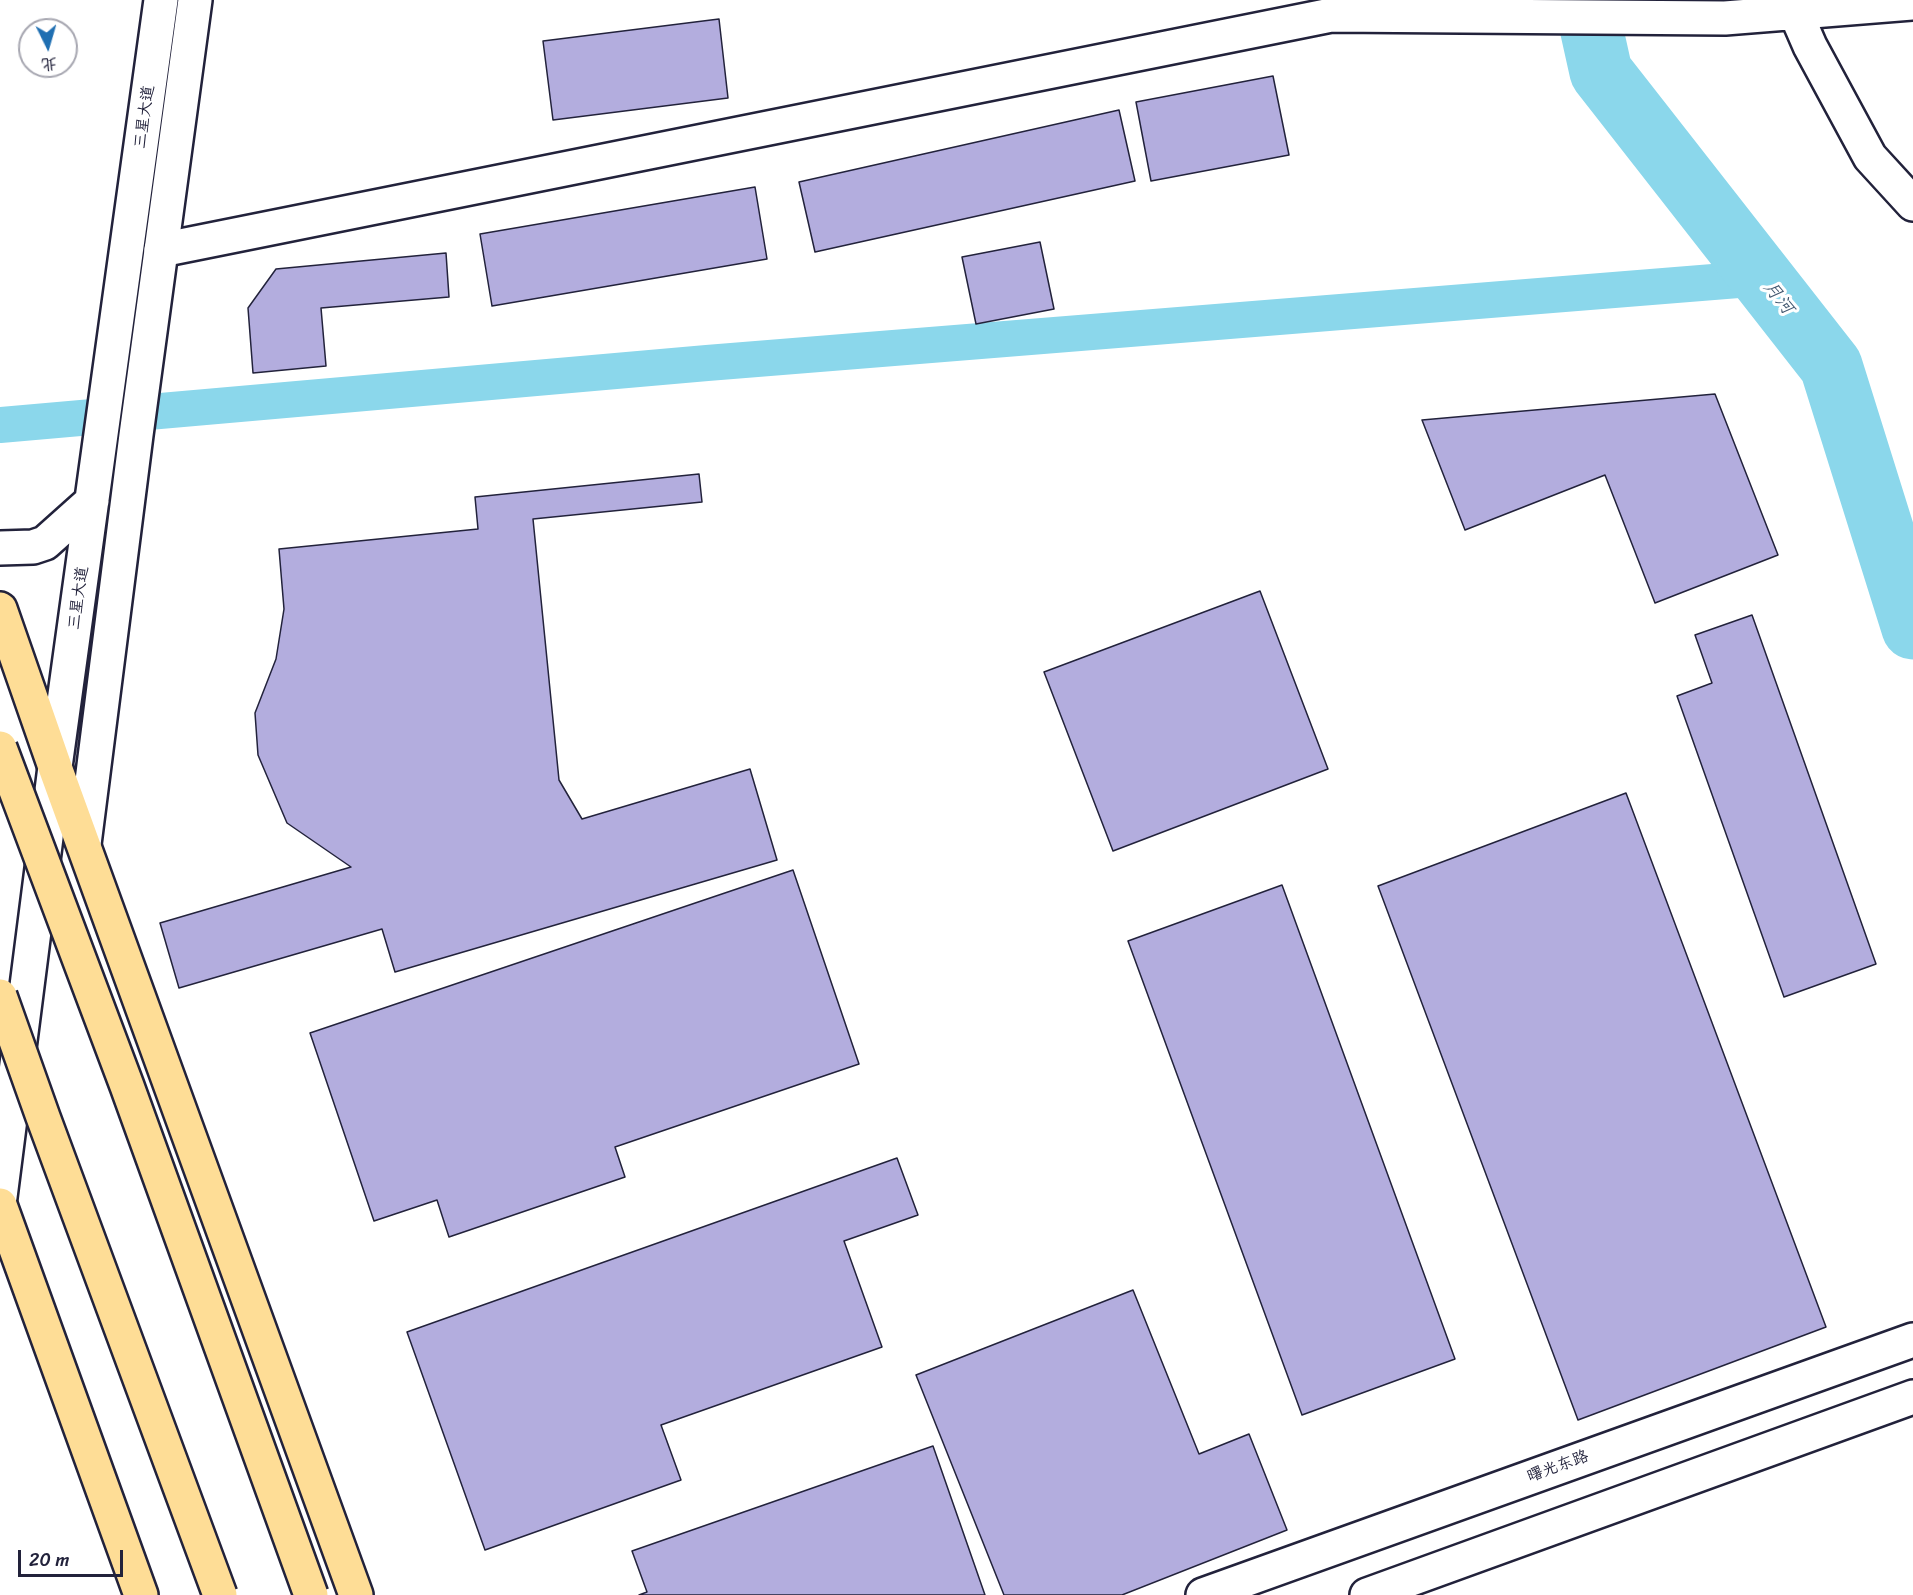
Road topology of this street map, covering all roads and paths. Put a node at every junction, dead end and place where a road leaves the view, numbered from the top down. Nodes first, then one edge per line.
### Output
1 (161, 0) edge
2 (195, 0) edge
3 (1913, 3) edge
4 (1793, 6) edge
5 (1913, 204) edge
6 (161, 250) junction
7 (92, 501) junction
8 (0, 548) edge
9 (0, 609) edge
10 (0, 748) edge
11 (56, 767) junction
12 (84, 844) junction
13 (0, 996) edge
14 (0, 1197) edge
15 (0, 1205) edge
16 (1913, 1340) edge
17 (1913, 1397) edge
18 (141, 1595) edge
19 (220, 1595) edge
20 (311, 1595) edge
21 (356, 1595) edge
22 (1203, 1595) edge
23 (1367, 1595) edge

1 - 7 street, 三星大道
2 - 6 street, 三星大道
3 - 4 street
4 - 5 street
4 - 6 street
6 - 12 street, 三星大道
7 - 8 street
7 - 11 street, 三星大道
9 - 11 main road
10 - 20 main road, bridge
11 - 12 main road
11 - 14 street, 三星大道
12 - 21 main road
13 - 19 main road, bridge
15 - 18 main road
16 - 22 street, 曙光东路
17 - 23 street

